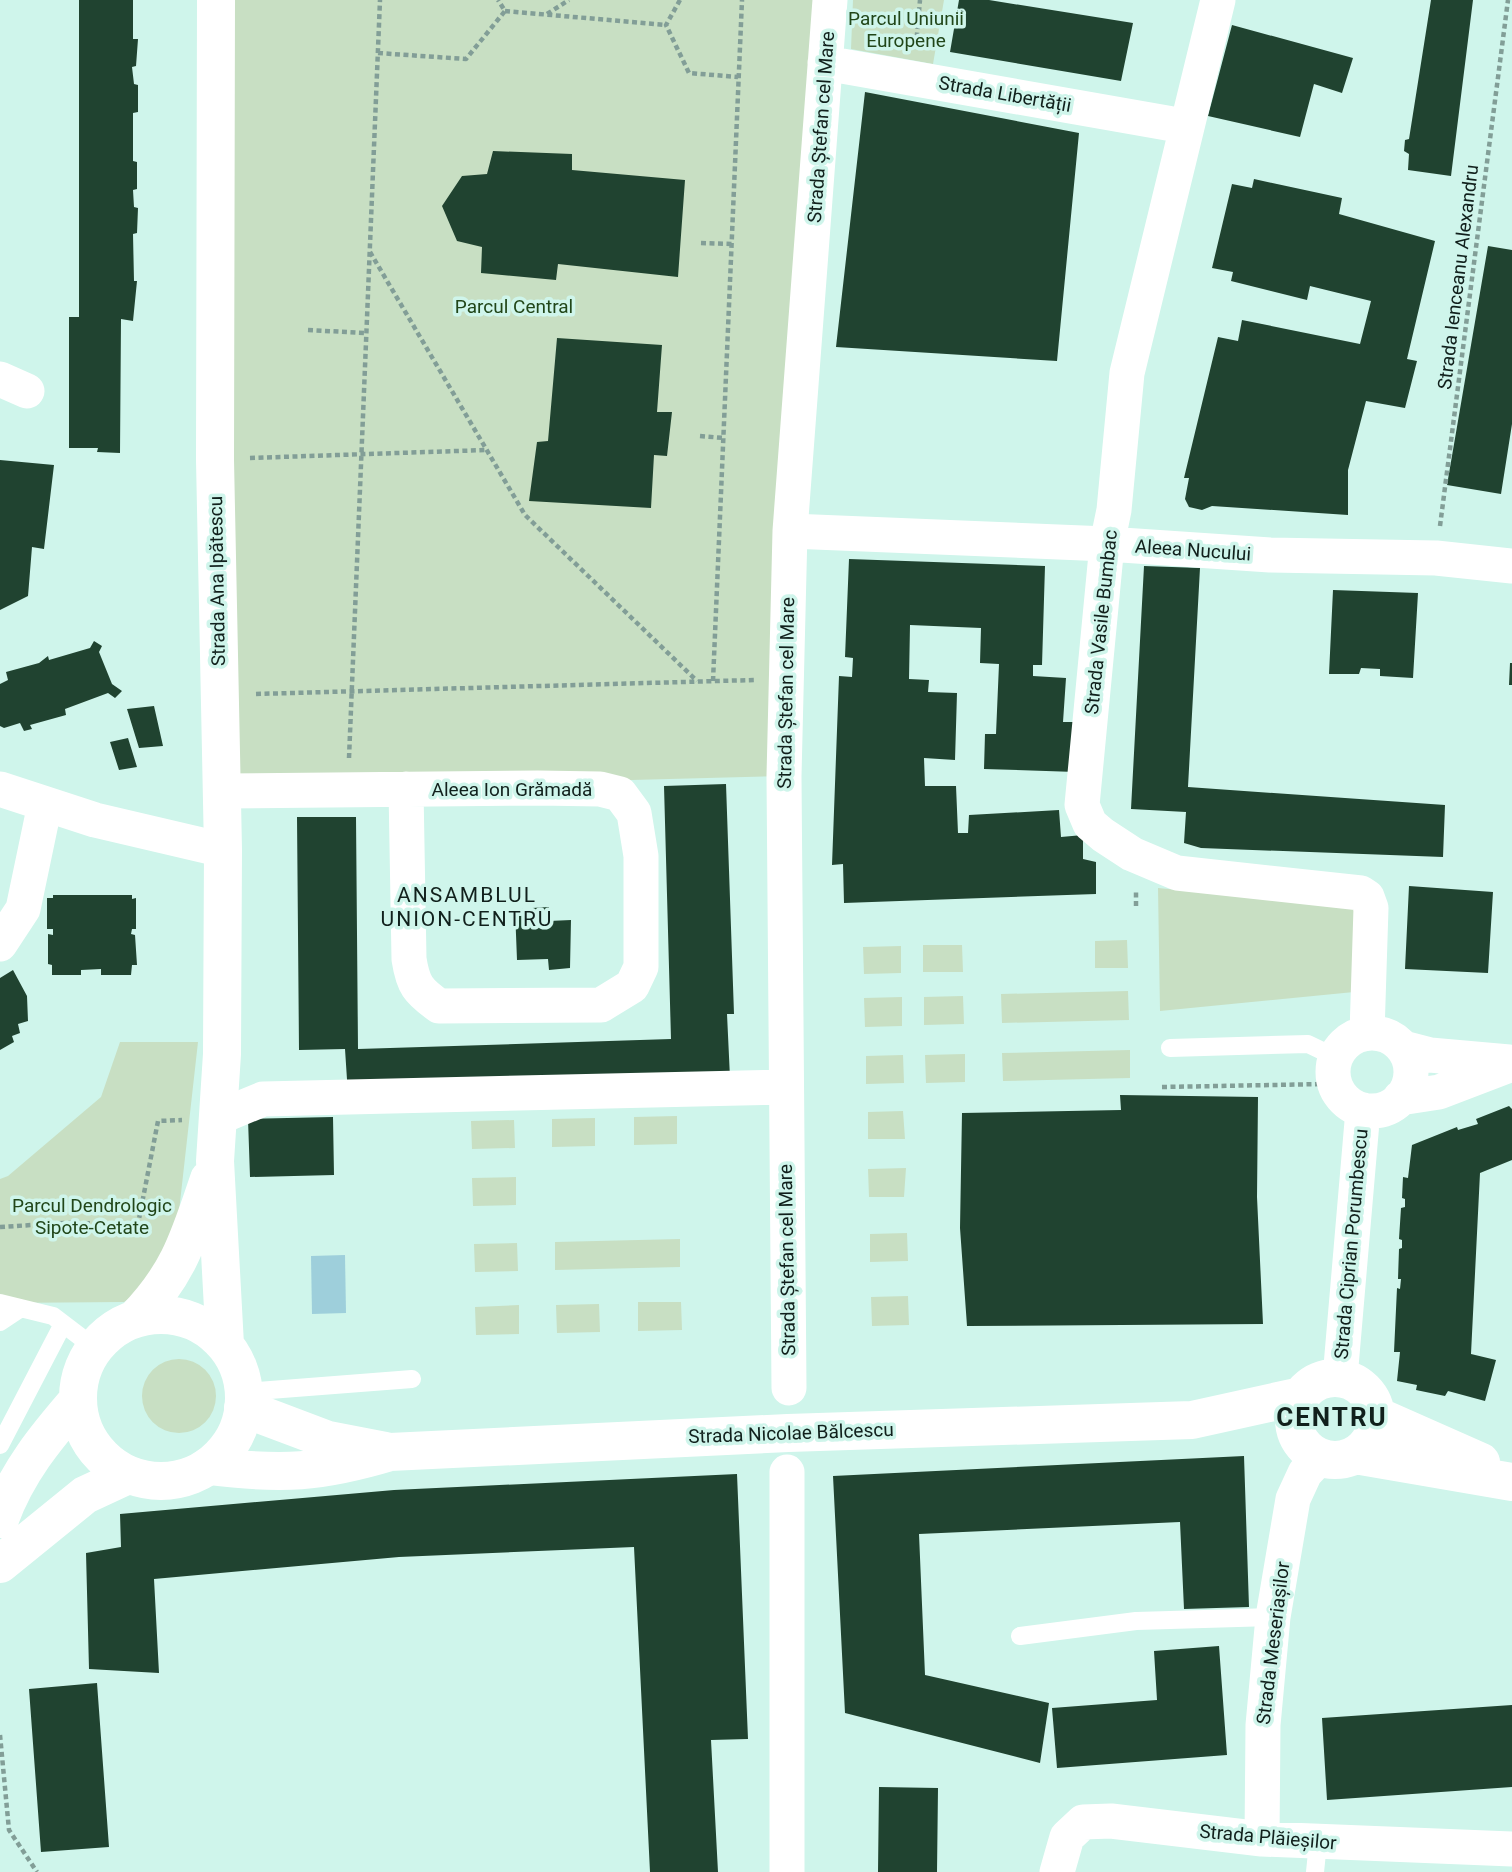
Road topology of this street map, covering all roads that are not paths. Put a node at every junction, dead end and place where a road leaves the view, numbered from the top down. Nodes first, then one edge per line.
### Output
1 (216, 0) edge
2 (830, 0) edge
3 (1218, 0) edge
4 (825, 63) junction
5 (1184, 126) junction
6 (790, 531) junction
7 (1107, 544) junction
8 (1512, 566) edge
9 (0, 789) edge
10 (406, 789) junction
11 (222, 791) junction
12 (45, 804) junction
13 (223, 850) junction
14 (0, 944) edge
15 (1367, 1033) junction
16 (1170, 1048) dead end
17 (1403, 1048) junction
18 (1512, 1063) edge
19 (1335, 1070) junction
20 (785, 1087) junction
21 (1400, 1098) junction
22 (1363, 1110) junction
23 (217, 1118) junction
24 (215, 1161) junction
25 (0, 1303) edge
26 (21, 1308) junction
27 (135, 1319) junction
28 (0, 1322) edge
29 (63, 1324) junction
30 (225, 1345) junction
31 (95, 1348) junction
32 (1340, 1378) junction
33 (412, 1379) dead end
34 (789, 1388) dead end
35 (1301, 1396) junction
36 (78, 1400) junction
37 (244, 1400) junction
38 (1377, 1416) junction
39 (1192, 1420) junction
40 (0, 1445) edge
41 (1325, 1450) junction
42 (390, 1452) junction
43 (209, 1466) junction
44 (787, 1472) dead end
45 (128, 1475) junction
46 (1512, 1476) edge
47 (1512, 1482) edge
48 (0, 1518) edge
49 (0, 1564) edge
50 (1272, 1617) junction
51 (1020, 1636) dead end
52 (1262, 1839) junction
53 (1512, 1849) edge
54 (1317, 1857) edge
55 (787, 1872) edge
56 (1057, 1872) edge

1 - 11 main road, Strada Ana Ipătescu
2 - 4 street, Strada Ștefan cel Mare
3 - 5 street, Strada Vasile Bumbac
4 - 5 street, Strada Libertății
4 - 6 street, Strada Ștefan cel Mare
5 - 7 street, Strada Vasile Bumbac
6 - 7 street, Aleea Nucului
6 - 20 street, Strada Ștefan cel Mare
7 - 8 street, Aleea Nucului
7 - 15 street, Strada Vasile Bumbac
9 - 12 street
10 - 10 street, Aleea Ion Grămadă
10 - 11 street, Aleea Ion Grămadă
11 - 13 main road, Strada Ana Ipătescu
12 - 13 street
12 - 14 street
13 - 23 main road, Strada Ana Ipătescu
15 - 17 street
15 - 19 street
16 - 19 lane
17 - 18 street
17 - 21 street
18 - 21 street
19 - 22 street
20 - 23 street
20 - 34 street, Strada Ștefan cel Mare
21 - 22 street
22 - 32 street, Strada Ciprian Porumbescu
23 - 24 main road, Strada Ana Ipătescu
24 - 27 main road, Strada Ana Ipătescu
24 - 30 main road, Strada Ana Ipătescu
25 - 26 lane
26 - 28 lane
26 - 29 lane
27 - 30 main road
27 - 31 main road
29 - 31 lane
29 - 40 lane
30 - 37 main road
31 - 36 main road
32 - 35 main road
32 - 38 main road
33 - 37 lane
35 - 39 main road, Strada Nicolae Bălcescu
35 - 41 main road
36 - 45 main road
36 - 48 main road
37 - 42 main road, Strada Nicolae Bălcescu
37 - 43 main road
38 - 41 main road
38 - 46 main road
39 - 41 main road, Strada Nicolae Bălcescu
39 - 42 main road, Strada Nicolae Bălcescu
41 - 47 main road, Strada Nicolae Bălcescu
41 - 50 street, Strada Meseriașilor
42 - 43 main road, Strada Nicolae Bălcescu
43 - 45 main road
44 - 55 street
45 - 49 main road
50 - 51 lane
50 - 52 street, Strada Meseriașilor
52 - 54 street, Strada Plăieșilor
52 - 56 street, Strada Plăieșilor
53 - 54 street, Strada Plăieșilor

